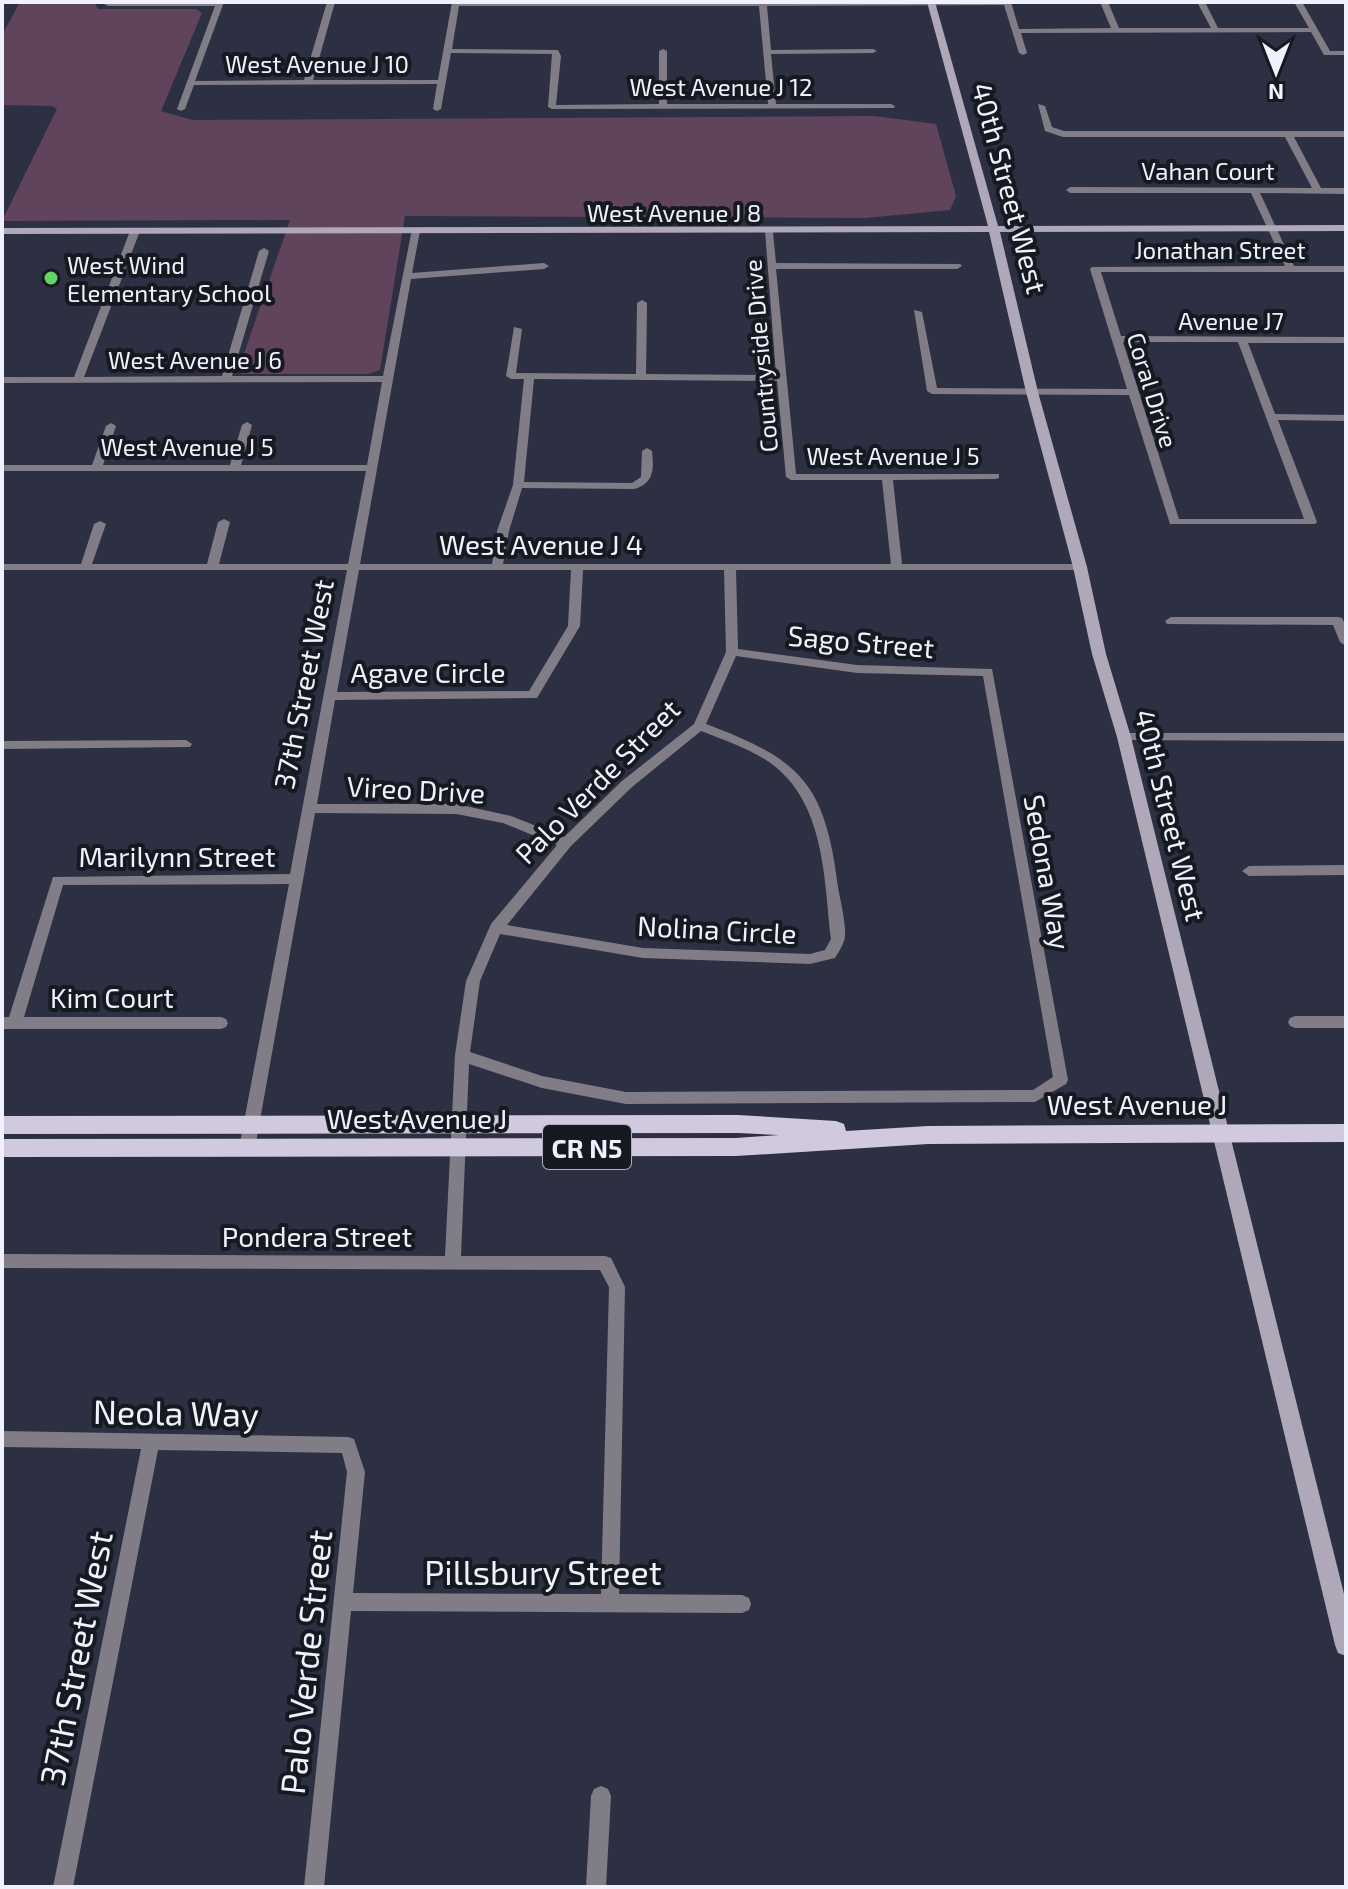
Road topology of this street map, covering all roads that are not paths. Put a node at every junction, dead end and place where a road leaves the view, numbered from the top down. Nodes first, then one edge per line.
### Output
1 (331, 2) edge
2 (557, 2) edge
3 (868, 2) edge
4 (1104, 2) edge
5 (1201, 2) edge
6 (1298, 2) edge
7 (220, 3) edge
8 (456, 3) edge
9 (763, 3) edge
10 (931, 3) edge
11 (1007, 3) edge
12 (108, 4) dead end
13 (1314, 30) junction
14 (1016, 31) junction
15 (1116, 31) junction
16 (1216, 31) junction
17 (447, 51) junction
18 (663, 51) dead end
19 (873, 51) dead end
20 (767, 52) junction
21 (1023, 53) dead end
22 (1346, 53) edge
23 (308, 82) junction
24 (442, 82) junction
25 (192, 83) junction
26 (772, 106) junction
27 (891, 106) dead end
28 (1041, 106) dead end
29 (663, 107) junction
30 (181, 109) dead end
31 (437, 109) dead end
32 (1288, 134) junction
33 (1346, 134) edge
34 (1070, 190) dead end
35 (1254, 190) junction
36 (1318, 191) junction
37 (1346, 191) edge
38 (1272, 228) junction
39 (1346, 228) edge
40 (994, 229) junction
41 (2, 231) edge
42 (135, 231) junction
43 (415, 231) junction
44 (768, 232) junction
45 (264, 251) dead end
46 (544, 266) dead end
47 (772, 266) junction
48 (957, 266) dead end
49 (1095, 269) joint
50 (1291, 269) junction
51 (1346, 269) edge
52 (408, 276) junction
53 (642, 303) dead end
54 (917, 312) dead end
55 (517, 329) dead end
56 (1116, 339) junction
57 (1242, 340) junction
58 (1346, 340) edge
59 (529, 376) junction
60 (641, 377) junction
61 (781, 378) junction
62 (78, 379) junction
63 (226, 379) junction
64 (388, 379) junction
65 (2, 380) edge
66 (1032, 392) junction
67 (1132, 392) junction
68 (1272, 417) junction
69 (1346, 418) edge
70 (247, 425) dead end
71 (111, 426) dead end
72 (647, 451) dead end
73 (235, 467) junction
74 (2, 468) edge
75 (96, 468) junction
76 (371, 468) junction
77 (995, 476) dead end
78 (791, 477) joint
79 (887, 477) junction
80 (518, 485) junction
81 (224, 522) dead end
82 (100, 524) dead end
83 (897, 566) junction
84 (2, 567) edge
85 (85, 567) junction
86 (212, 567) junction
87 (353, 567) junction
88 (730, 567) junction
89 (1080, 567) junction
90 (497, 568) junction
91 (577, 569) junction
92 (1171, 621) dead end
93 (1346, 642) edge
94 (732, 652) junction
95 (988, 672) joint
96 (329, 696) junction
97 (699, 726) junction
98 (1124, 737) junction
99 (1346, 737) edge
100 (186, 744) dead end
101 (2, 745) edge
102 (308, 808) junction
103 (566, 843) junction
104 (1346, 870) edge
105 (1249, 871) dead end
106 (295, 879) junction
107 (496, 928) junction
108 (8, 1022) edge
109 (1295, 1022) dead end
110 (1346, 1022) edge
111 (221, 1023) dead end
112 (462, 1055) junction
113 (1061, 1080) joint
114 (2, 1125) edge
115 (251, 1125) junction
116 (459, 1125) junction
117 (1219, 1133) junction
118 (1346, 1133) edge
119 (928, 1135) junction
120 (2, 1148) edge
121 (247, 1148) junction
122 (457, 1148) junction
123 (2, 1261) edge
124 (453, 1262) junction
125 (2, 1439) edge
126 (151, 1442) junction
127 (348, 1445) joint
128 (343, 1602) junction
129 (610, 1603) junction
130 (742, 1604) dead end
131 (1346, 1645) edge
132 (601, 1796) dead end
133 (63, 1887) edge
134 (314, 1887) edge
135 (596, 1887) edge

1 - 23 street
2 - 8 street
2 - 9 street
3 - 9 street
3 - 10 street
4 - 15 street
5 - 16 street
6 - 13 street
7 - 12 street
7 - 25 street
8 - 17 street
9 - 20 street
10 - 11 street
10 - 40 main road, 40th Street West
11 - 14 street
13 - 16 street
13 - 22 street
14 - 15 street
14 - 21 street
15 - 16 street
17 - 24 street
17 - 29 street, West Avenue J 12
18 - 29 street
19 - 20 street
20 - 26 street
23 - 24 street, West Avenue J 10
23 - 25 street, West Avenue J 10
24 - 31 street
25 - 30 street
26 - 27 street, West Avenue J 12
26 - 29 street, West Avenue J 12
28 - 32 street
32 - 33 street
32 - 36 street
34 - 35 street, Vahan Court
35 - 36 street, Vahan Court
35 - 38 street
36 - 37 street, Vahan Court
38 - 39 main road, West Avenue J 8
38 - 40 main road, West Avenue J 8
38 - 50 street
40 - 44 main road, West Avenue J 8
40 - 66 main road, 40th Street West
41 - 42 main road, West Avenue J 8
42 - 43 main road, West Avenue J 8
42 - 62 street
43 - 44 main road, West Avenue J 8
43 - 52 street, 37th Street West
44 - 47 street, Countryside Drive
45 - 63 street
46 - 52 street
47 - 48 street
47 - 61 street, Countryside Drive
49 - 50 street, Jonathan Street
49 - 56 street, Coral Drive
50 - 51 street, Jonathan Street
52 - 64 street, 37th Street West
53 - 60 street
54 - 66 street
55 - 59 street
56 - 57 street, Avenue J7
56 - 67 street, Coral Drive
57 - 58 street, Avenue J7
57 - 68 street
59 - 60 street
59 - 80 street
60 - 61 street
61 - 78 street, Countryside Drive
62 - 63 street, West Avenue J 6
62 - 65 street, West Avenue J 6
63 - 64 street, West Avenue J 6
64 - 76 street, 37th Street West
66 - 67 street
66 - 89 main road, 40th Street West
67 - 68 street, Coral Drive
68 - 69 street
70 - 73 street
71 - 75 street
72 - 80 street
73 - 75 street, West Avenue J 5
73 - 76 street, West Avenue J 5
74 - 75 street, West Avenue J 5
76 - 87 street, 37th Street West
77 - 79 street, West Avenue J 5
78 - 79 street, West Avenue J 5
79 - 83 street
80 - 90 street
81 - 86 street
82 - 85 street
83 - 88 street, West Avenue J 4
83 - 89 street, West Avenue J 4
84 - 85 street, West Avenue J 4
85 - 86 street, West Avenue J 4
86 - 87 street, West Avenue J 4
87 - 90 street, West Avenue J 4
87 - 96 street, 37th Street West
88 - 91 street, West Avenue J 4
88 - 94 street, Palo Verde Street
89 - 98 main road, 40th Street West
90 - 91 street, West Avenue J 4
91 - 96 street, Agave Circle
92 - 93 street
94 - 95 street, Sago Street
94 - 97 street, Palo Verde Street
95 - 113 street, Sedona Way
96 - 102 street, 37th Street West
97 - 103 street, Palo Verde Street
97 - 107 street, Nolina Circle
98 - 99 street
98 - 117 main road, 40th Street West
100 - 101 street
102 - 103 street, Vireo Drive
102 - 106 street, 37th Street West
103 - 107 street, Palo Verde Street
104 - 105 street
106 - 108 street, Marilynn Street
106 - 115 street, 37th Street West
107 - 112 street, Palo Verde Street
108 - 111 street, Kim Court
109 - 110 street
112 - 113 street, West Avenue J
112 - 116 street, Palo Verde Street
114 - 115 main road, West Avenue J / CR N5
115 - 116 main road, West Avenue J / CR N5
115 - 121 street, 37th Street West
116 - 119 main road, West Avenue J / CR N5
116 - 122 street, Palo Verde Street
117 - 118 main road, West Avenue J
117 - 119 main road, West Avenue J
117 - 131 main road, 40th Street West
119 - 122 main road, West Avenue J / CR N5
120 - 121 main road, West Avenue J / CR N5
121 - 122 main road, West Avenue J / CR N5
122 - 124 street, Palo Verde Street
123 - 124 street, Pondera Street
124 - 129 street, Pondera Street
125 - 126 street, Neola Way
126 - 127 street, Neola Way
126 - 133 street, 37th Street West
127 - 128 street, Palo Verde Street
128 - 129 street, Pillsbury Street
128 - 134 street, Palo Verde Street
129 - 130 street, Pillsbury Street
132 - 135 street

